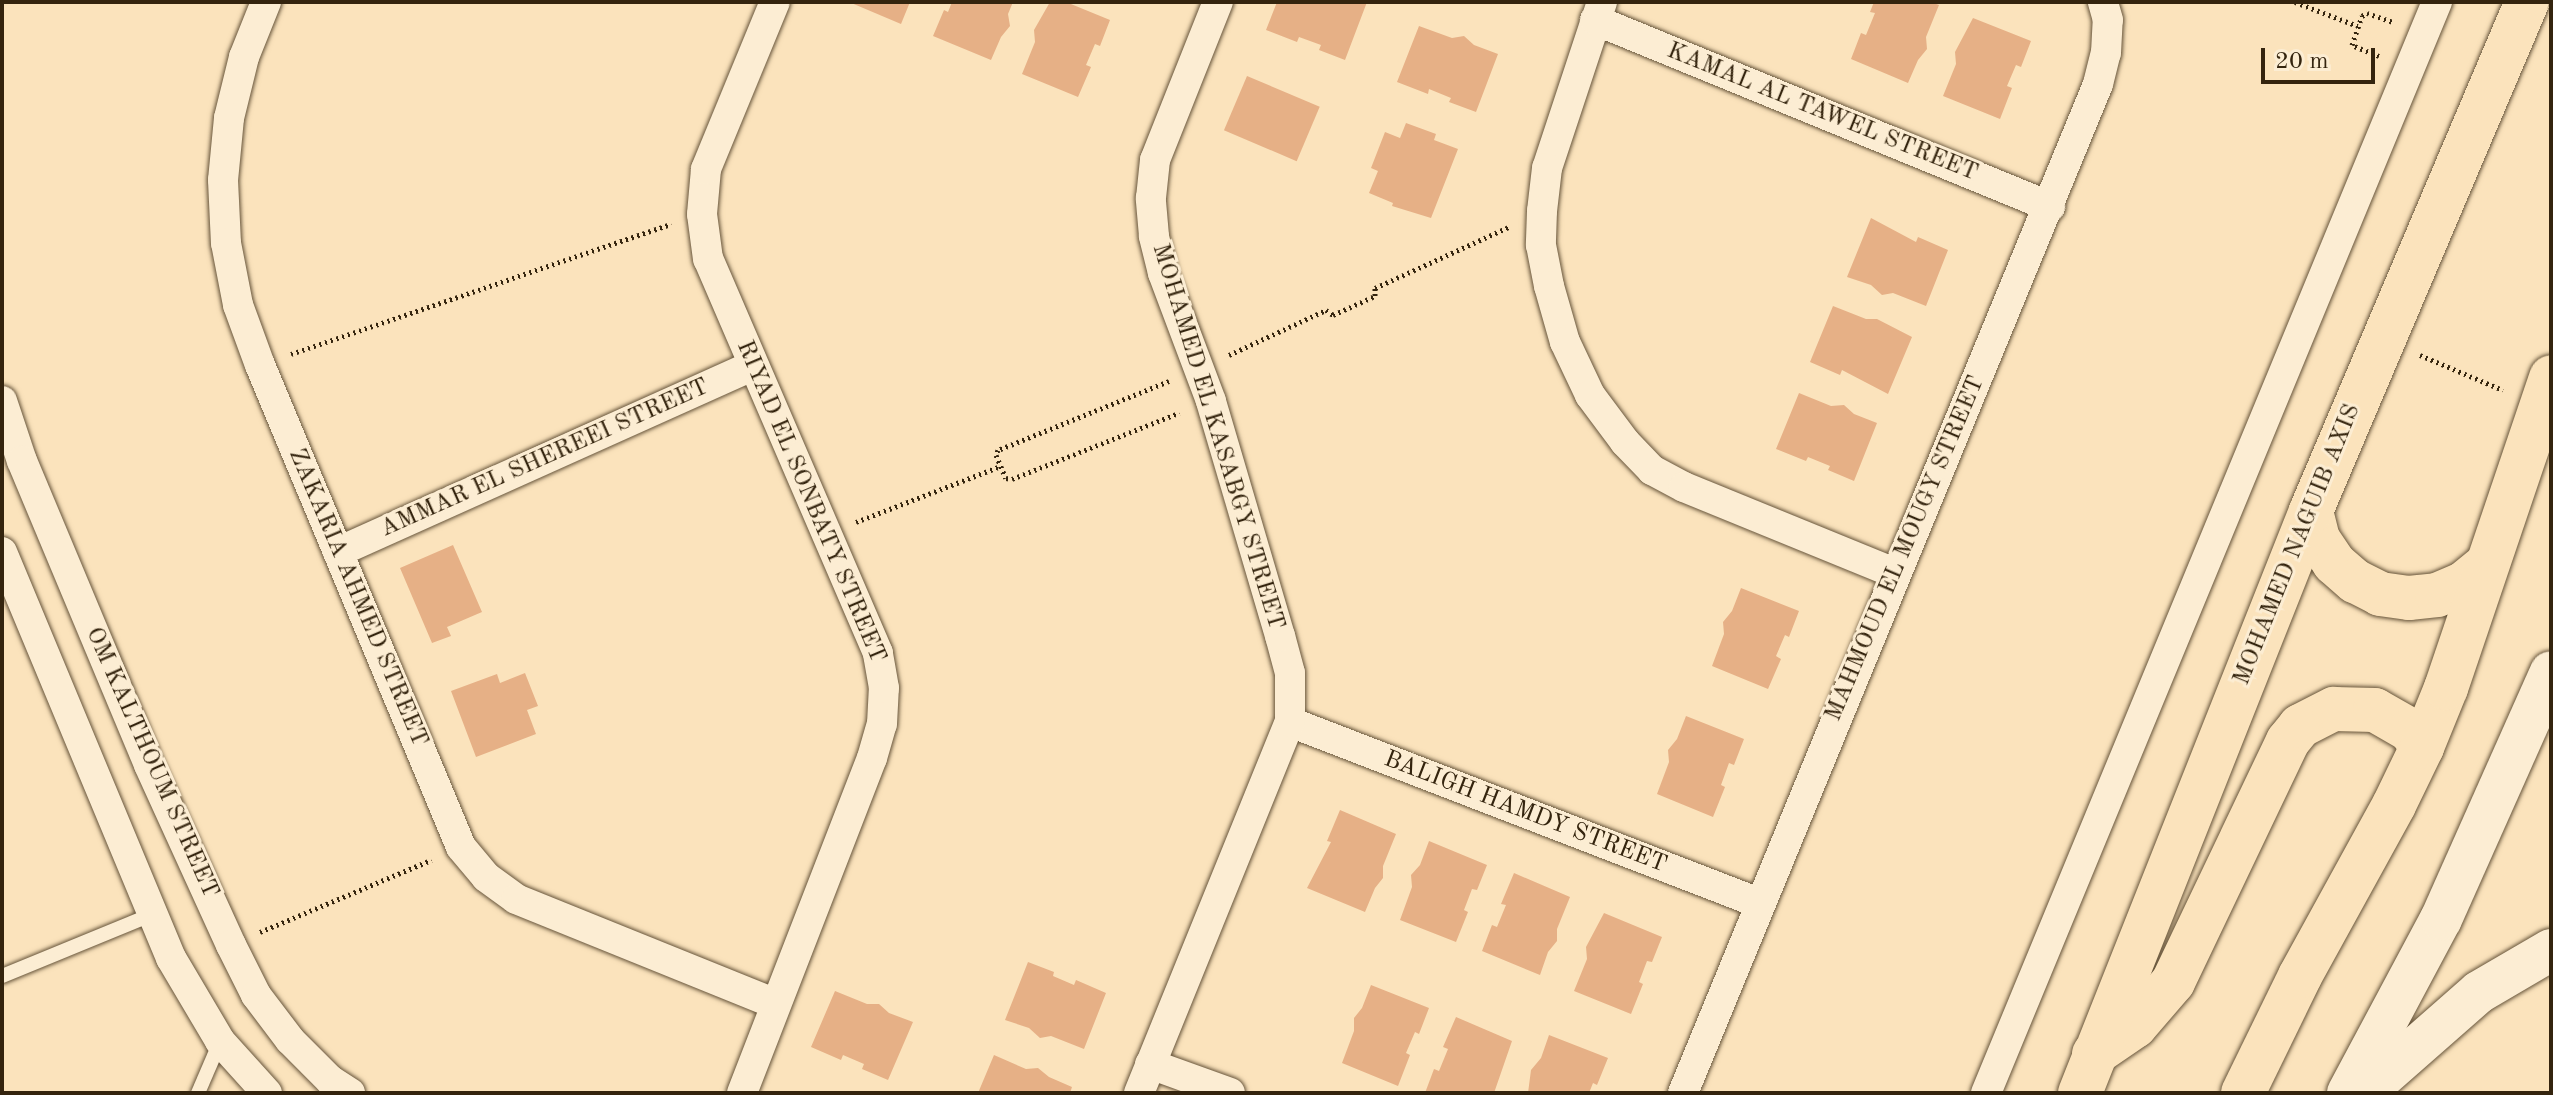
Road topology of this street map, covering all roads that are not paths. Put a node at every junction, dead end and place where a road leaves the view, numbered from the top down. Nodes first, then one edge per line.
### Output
1 (266, 2) edge
2 (775, 2) edge
3 (1218, 2) edge
4 (2103, 2) edge
5 (2437, 2) edge
6 (2527, 2) edge
7 (1598, 11) edge
8 (2050, 207) junction
9 (752, 366) junction
10 (2546, 392) edge
11 (2, 401) edge
12 (2311, 511) junction
13 (2, 552) edge
14 (338, 552) junction
15 (2485, 566) junction
16 (1895, 573) junction
17 (2551, 672) edge
18 (1290, 722) junction
19 (2422, 747) junction
20 (1759, 903) junction
21 (153, 913) junction
22 (2551, 950) edge
23 (2, 976) edge
24 (776, 1004) junction
25 (220, 1041) junction
26 (1150, 1064) junction
27 (2087, 1073) edge
28 (198, 1093) edge
29 (267, 1093) edge
30 (350, 1093) edge
31 (742, 1093) edge
32 (1139, 1093) edge
33 (1230, 1093) edge
34 (1683, 1093) edge
35 (1986, 1093) edge
36 (2243, 1093) edge
37 (2348, 1093) edge
38 (2364, 1093) edge

1 - 14 street, ZAKARIA AHMED STREET
2 - 9 street, RIYAD EL SONBATY STREET
3 - 18 street, MOHAMED EL KASABGY STREET
4 - 8 street, MAHMOUD EL MOUGY STREET
5 - 35 street
6 - 12 main road, MOHAMED NAGUIB AXIS
7 - 8 street, KAMAL AL TAWEL STREET
7 - 16 street
8 - 16 street, MAHMOUD EL MOUGY STREET
9 - 14 street, AMMAR EL SHEREEI STREET
9 - 24 street, RIYAD EL SONBATY STREET
10 - 15 main road
11 - 30 street, OM KALTHOUM STREET
12 - 15 main road
12 - 27 main road, MOHAMED NAGUIB AXIS
13 - 21 street
14 - 24 street, ZAKARIA AHMED STREET
15 - 19 main road
16 - 20 street, MAHMOUD EL MOUGY STREET
17 - 37 street
18 - 20 street, BALIGH HAMDY STREET
18 - 26 street, MOHAMED EL KASABGY STREET
19 - 27 main road
19 - 36 main road
20 - 34 street, MAHMOUD EL MOUGY STREET
21 - 23 lane
21 - 25 street
22 - 38 street
24 - 31 street, RIYAD EL SONBATY STREET
25 - 28 lane
25 - 29 street
26 - 32 street, MOHAMED EL KASABGY STREET
26 - 33 street

